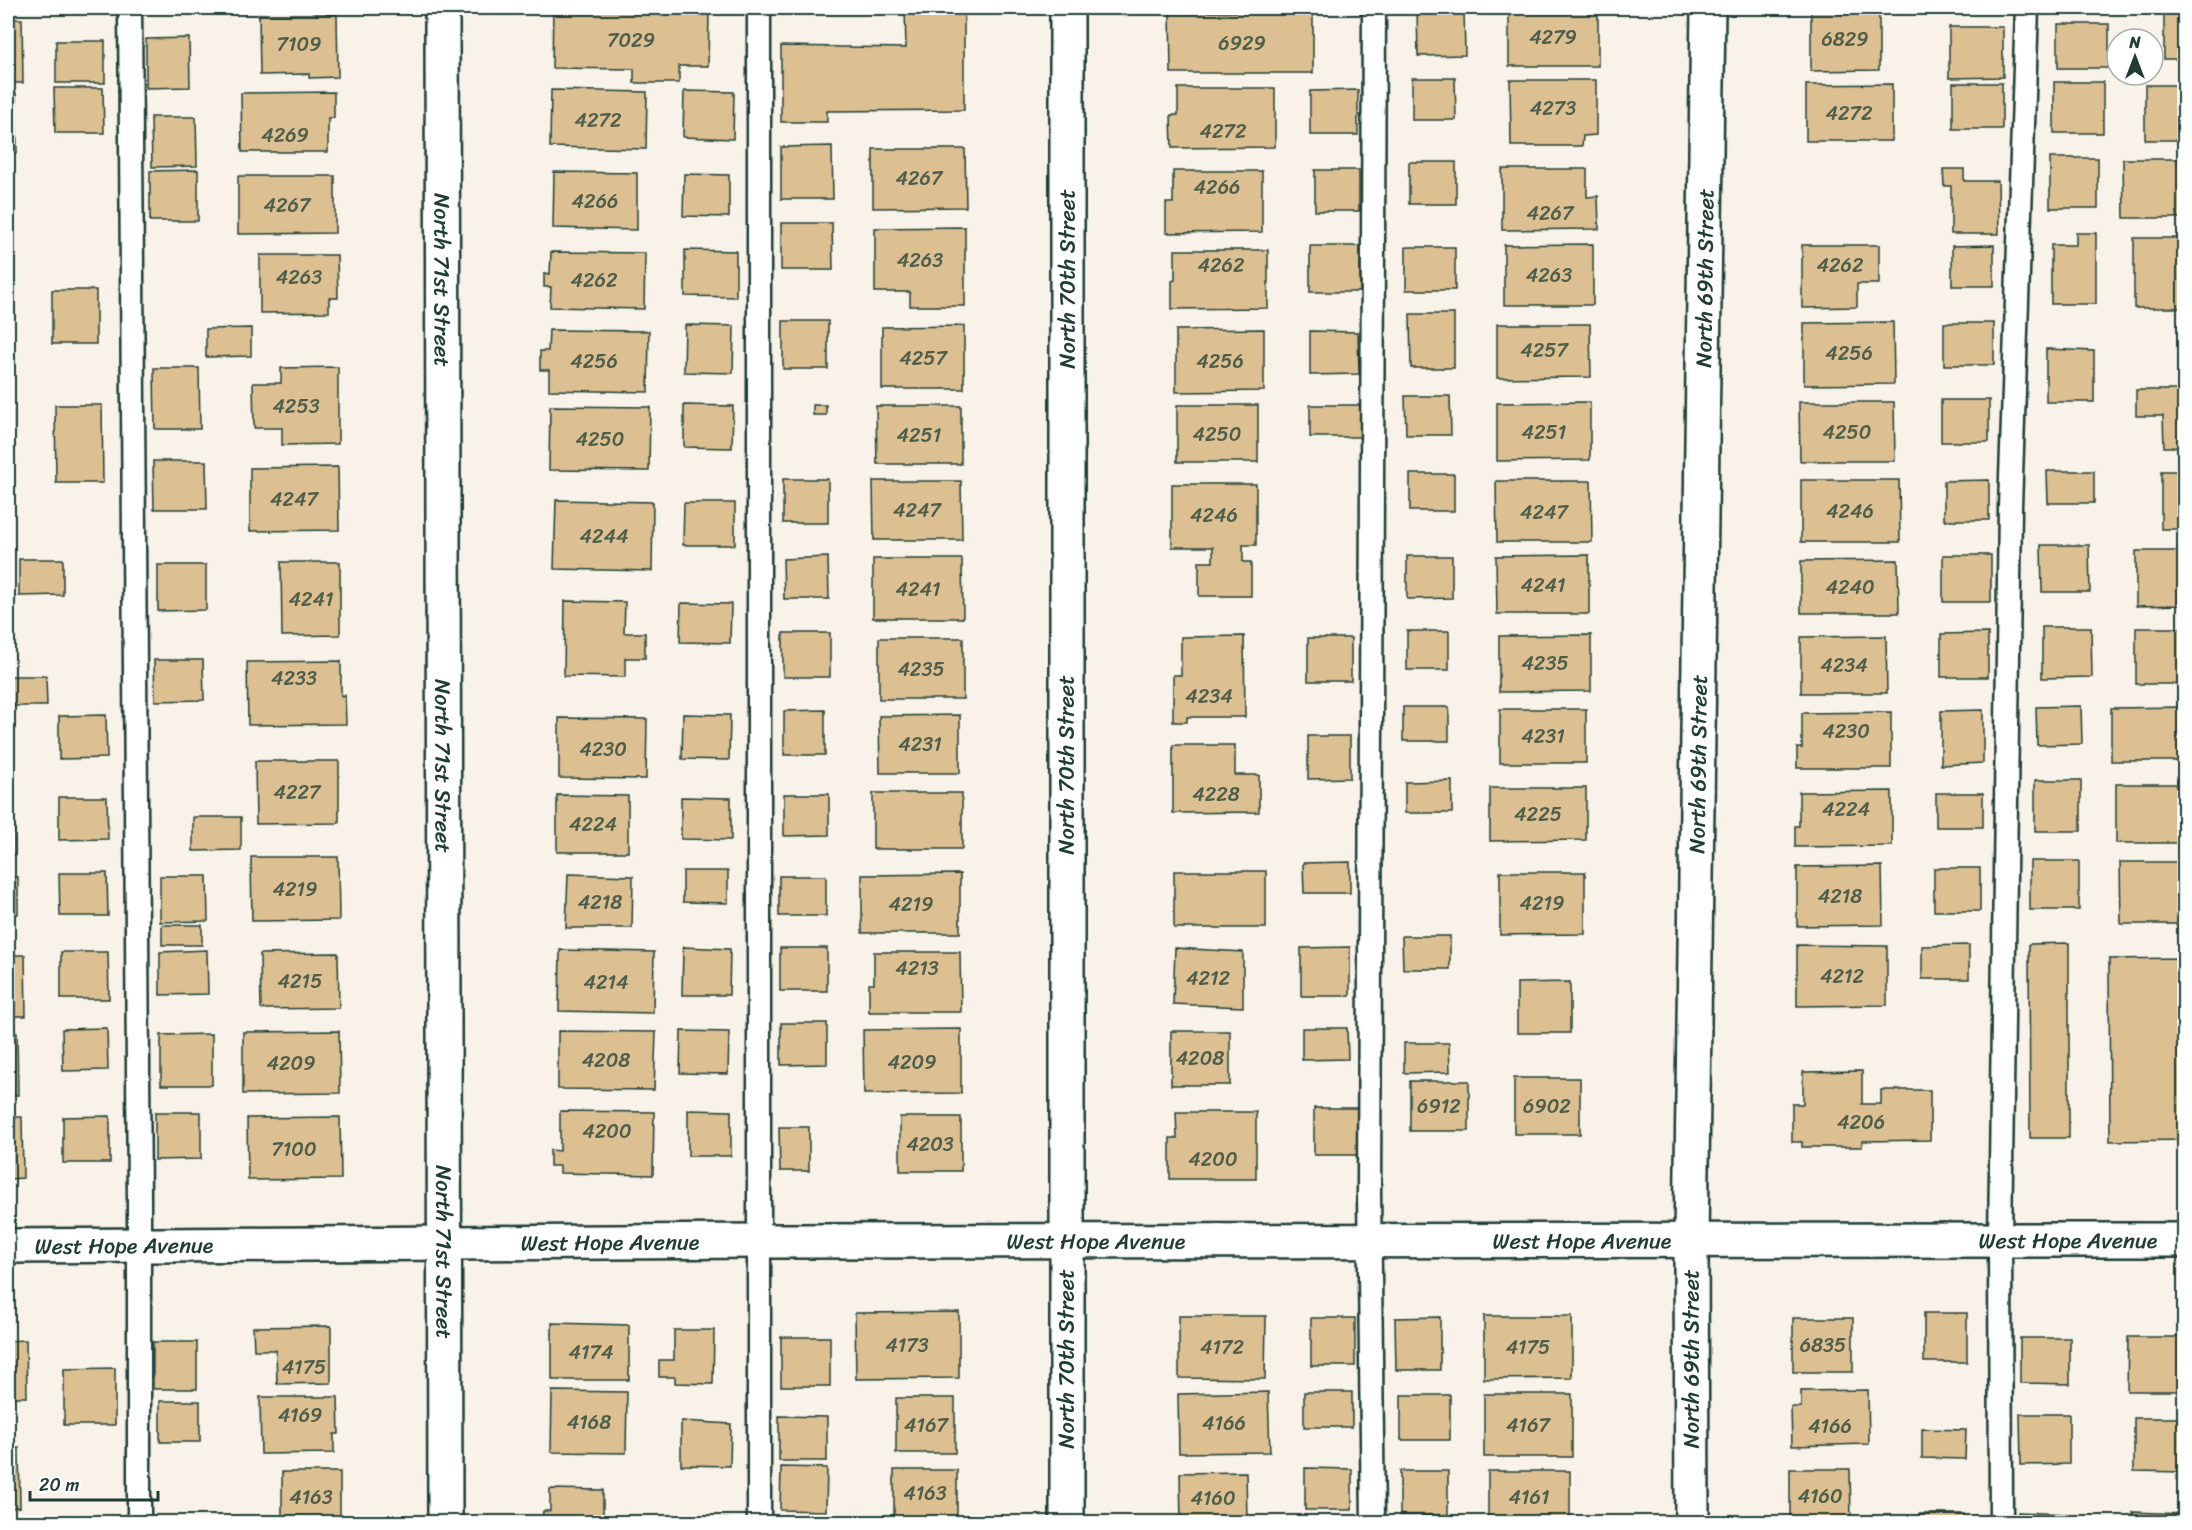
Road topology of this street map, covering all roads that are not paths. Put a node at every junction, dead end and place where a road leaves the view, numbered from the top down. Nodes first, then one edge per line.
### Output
1 (130, 8) edge
2 (441, 8) edge
3 (759, 8) edge
4 (1067, 8) edge
5 (1374, 8) edge
6 (1708, 8) edge
7 (2027, 8) edge
8 (2184, 1240) edge
9 (759, 1241) junction
10 (1066, 1241) junction
11 (1370, 1241) junction
12 (1691, 1241) junction
13 (2000, 1241) junction
14 (444, 1244) junction
15 (139, 1245) junction
16 (8, 1246) edge
17 (139, 1522) edge
18 (446, 1522) edge
19 (759, 1522) edge
20 (1066, 1522) edge
21 (1373, 1522) edge
22 (1692, 1522) edge
23 (2001, 1522) edge

1 - 15 lane
2 - 14 street, North 71st Street
3 - 9 lane
4 - 10 street, North 70th Street
5 - 11 lane
6 - 12 street, North 69th Street
7 - 13 lane
8 - 13 street, West Hope Avenue
9 - 10 street, West Hope Avenue
9 - 14 street, West Hope Avenue
9 - 19 lane
10 - 11 street, West Hope Avenue
10 - 20 street, North 70th Street
11 - 12 street, West Hope Avenue
11 - 21 lane
12 - 13 street, West Hope Avenue
12 - 22 street, North 69th Street
13 - 23 lane
14 - 15 street, West Hope Avenue
14 - 18 street, North 71st Street
15 - 16 street, West Hope Avenue
15 - 17 lane

